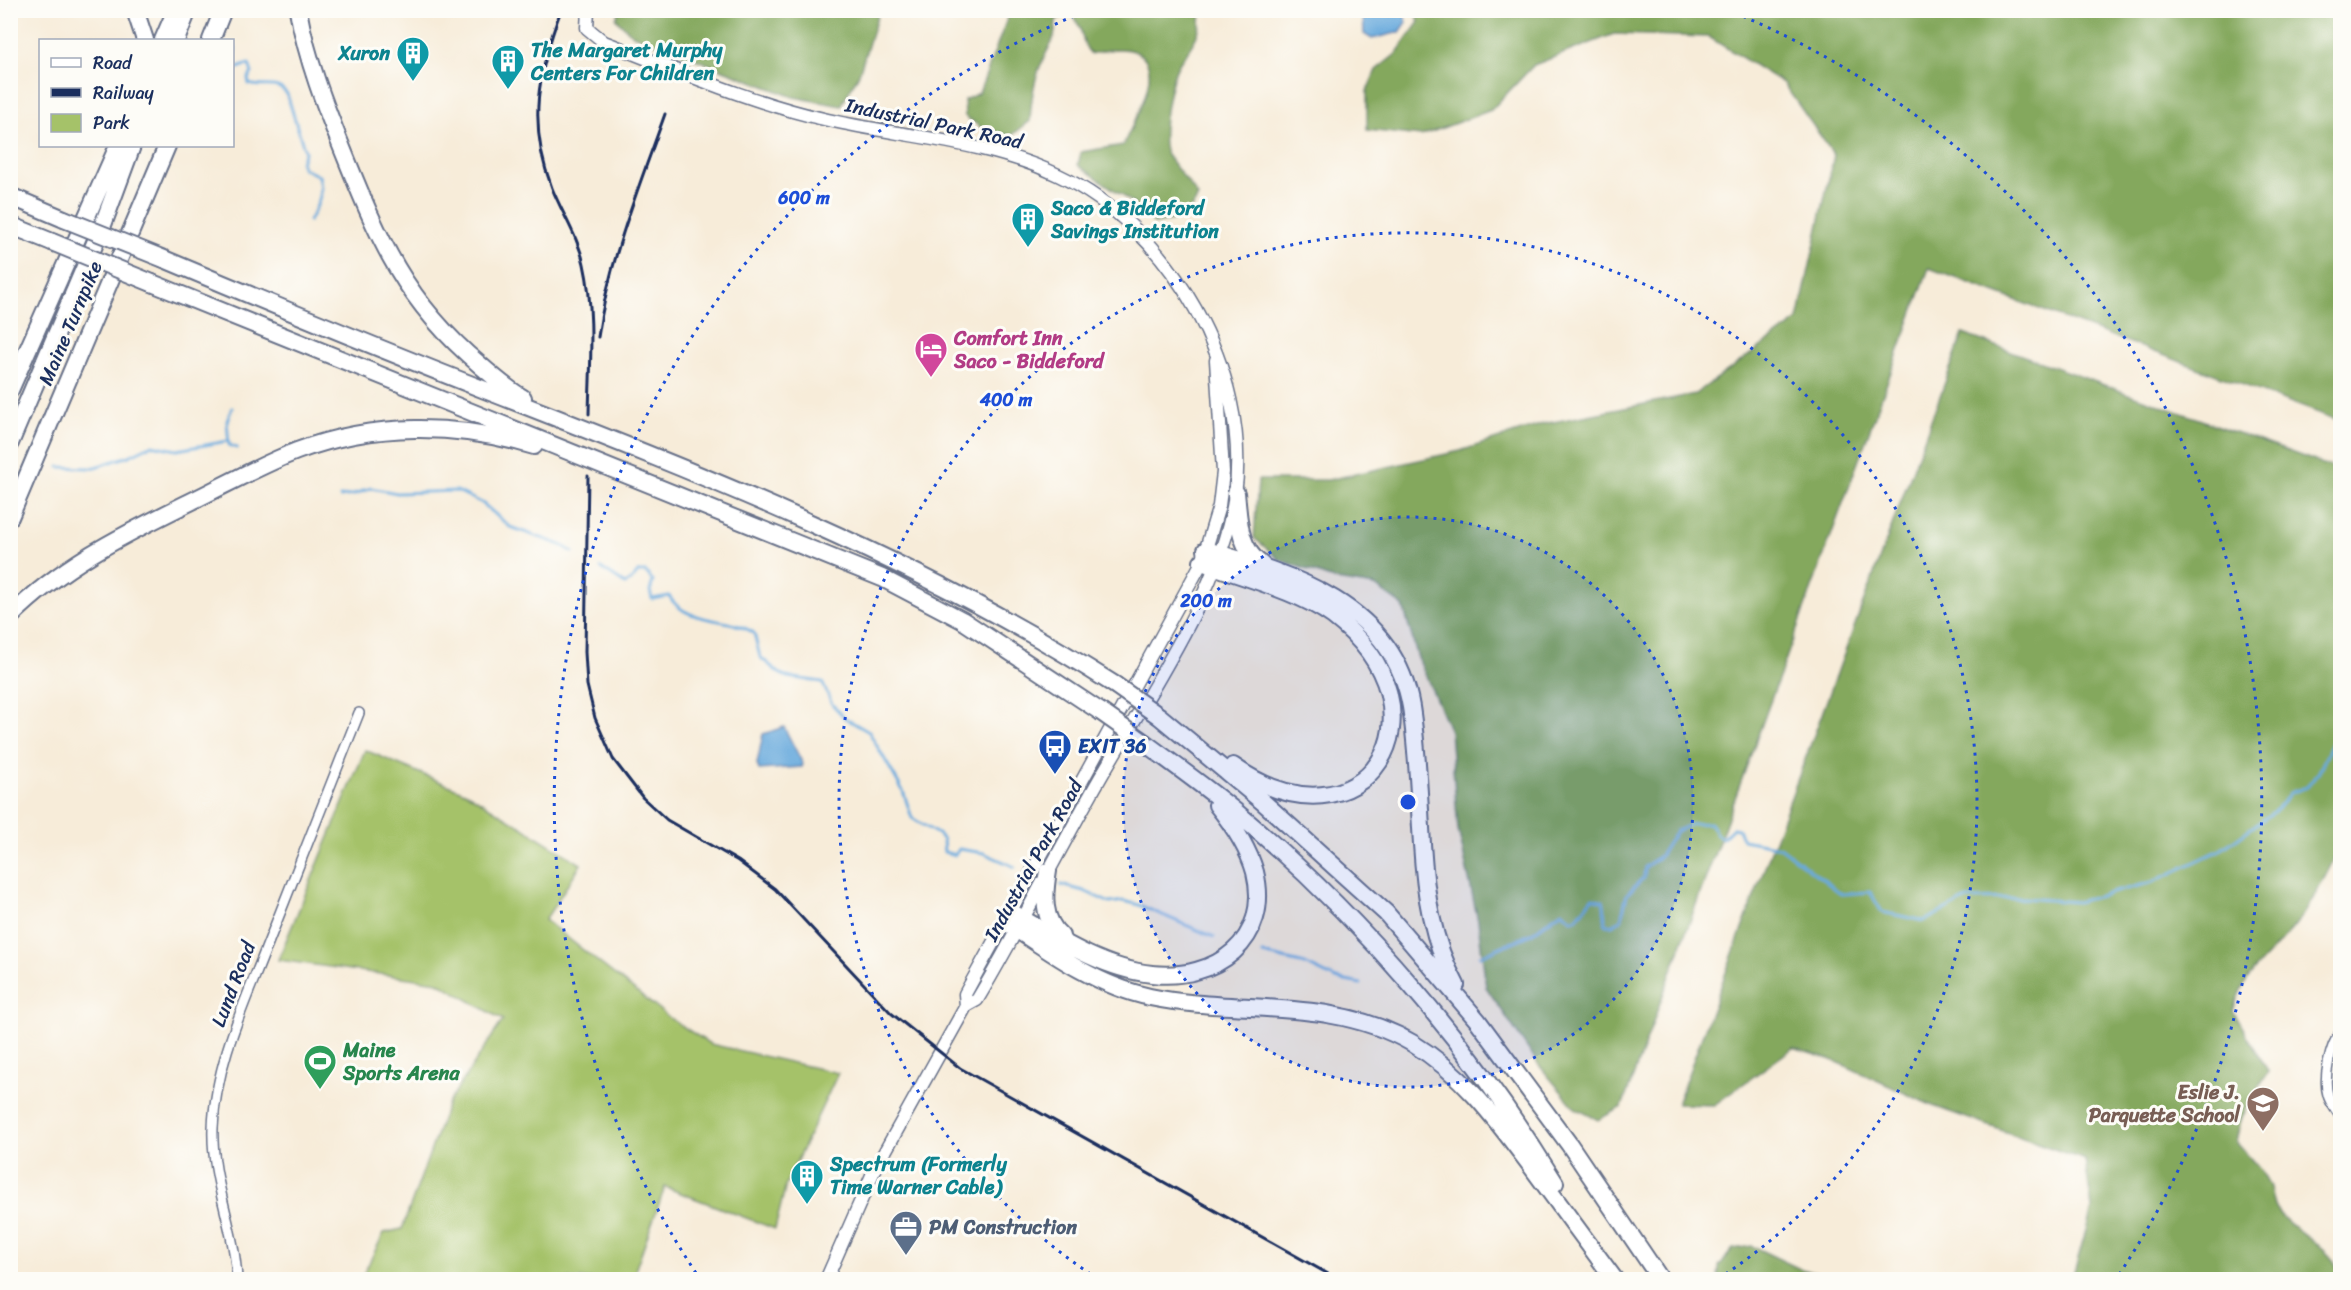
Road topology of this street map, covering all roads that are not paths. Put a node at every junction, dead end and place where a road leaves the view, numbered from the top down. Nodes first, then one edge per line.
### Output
1 (135, 10) edge
2 (176, 10) edge
3 (188, 10) edge
4 (223, 10) edge
5 (298, 10) edge
6 (588, 10) edge
7 (145, 39) edge
8 (163, 39) edge
9 (176, 39) edge
10 (211, 39) edge
11 (118, 147) edge
12 (132, 147) edge
13 (167, 147) edge
14 (10, 196) edge
15 (10, 225) edge
16 (1216, 360) junction
17 (10, 390) edge
18 (561, 418) junction
19 (10, 443) edge
20 (620, 473) junction
21 (1236, 493) junction
22 (10, 517) edge
23 (1211, 558) junction
24 (1276, 573) junction
25 (10, 617) edge
26 (358, 713) dead end
27 (1159, 716) junction
28 (1197, 782) junction
29 (1048, 872) junction
30 (1015, 921) junction
31 (1076, 948) junction
32 (1478, 1021) junction
33 (2340, 1033) edge
34 (2340, 1116) edge
35 (1612, 1275) edge
36 (237, 1280) edge
37 (826, 1280) edge
38 (1661, 1280) edge

1 - 7 highway
2 - 8 highway
3 - 9 highway
4 - 10 highway
5 - 18 highway
6 - 16 main road, Industrial Park Road
11 - 17 highway
12 - 19 highway, Maine Turnpike
13 - 22 highway, Maine Turnpike
14 - 18 highway, bridge
15 - 20 highway, bridge
16 - 21 main road, Industrial Park Road
16 - 23 main road, Industrial Park Road
18 - 27 highway, bridge
20 - 25 highway
20 - 28 highway, bridge
21 - 23 main road, Industrial Park Road
21 - 24 highway
23 - 24 highway
23 - 27 highway
23 - 29 main road, Industrial Park Road
23 - 30 main road, Industrial Park Road
24 - 32 highway
26 - 36 street, Lund Road
27 - 32 highway
28 - 31 highway
28 - 35 highway
29 - 30 main road, Industrial Park Road
29 - 31 highway
30 - 31 highway
30 - 35 highway
30 - 37 main road, Industrial Park Road
32 - 38 highway
33 - 34 street

